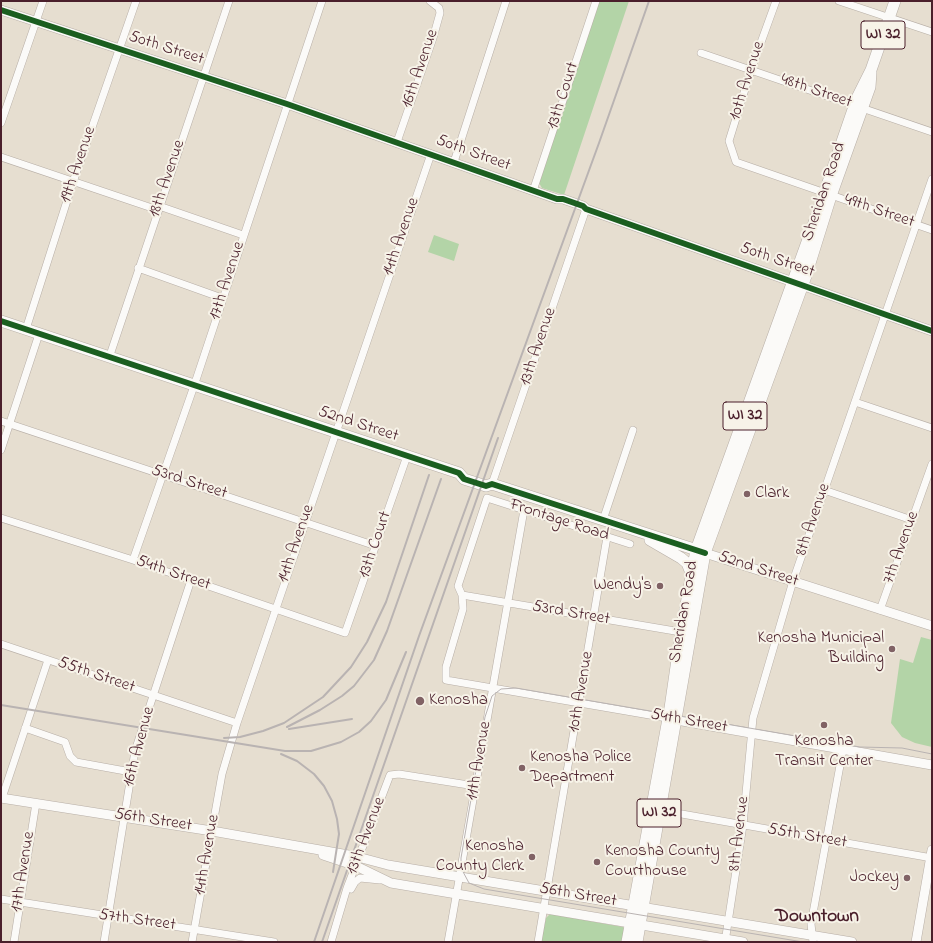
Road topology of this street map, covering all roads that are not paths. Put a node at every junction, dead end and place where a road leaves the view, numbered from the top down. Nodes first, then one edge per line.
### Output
1 (43, 1) edge
2 (136, 1) edge
3 (229, 1) edge
4 (322, 1) edge
5 (430, 1) edge
6 (506, 1) edge
7 (596, 1) edge
8 (776, 1) edge
9 (839, 1) edge
10 (894, 1) edge
11 (1, 10) edge
12 (889, 18) junction
13 (36, 21) junction
14 (932, 32) edge
15 (119, 48) junction
16 (701, 53) dead end
17 (751, 70) junction
18 (204, 76) junction
19 (287, 104) junction
20 (859, 106) junction
21 (1, 123) edge
22 (932, 132) edge
23 (397, 142) junction
24 (431, 154) junction
25 (1, 157) edge
26 (454, 162) junction
27 (736, 162) joint
28 (932, 179) edge
29 (73, 182) junction
30 (533, 191) junction
31 (827, 195) junction
32 (158, 208) junction
33 (586, 209) junction
34 (916, 225) junction
35 (932, 230) edge
36 (243, 235) junction
37 (138, 268) junction
38 (798, 283) junction
39 (222, 298) junction
40 (886, 314) junction
41 (1, 321) edge
42 (26, 329) junction
43 (932, 331) edge
44 (39, 334) junction
45 (109, 358) junction
46 (194, 386) junction
47 (855, 402) junction
48 (1, 421) edge
49 (9, 424) junction
50 (932, 428) edge
51 (633, 430) dead end
52 (335, 432) junction
53 (1, 450) edge
54 (407, 456) junction
55 (932, 464) edge
56 (163, 474) junction
57 (929, 482) edge
58 (492, 484) junction
59 (824, 490) junction
60 (524, 510) junction
61 (1, 518) edge
62 (603, 520) junction
63 (912, 520) junction
64 (304, 521) junction
65 (632, 530) junction
66 (607, 537) junction
67 (630, 544) dead end
68 (376, 546) junction
69 (701, 551) junction
70 (133, 560) junction
71 (691, 573) junction
72 (190, 580) junction
73 (793, 581) junction
74 (462, 595) junction
75 (507, 602) junction
76 (275, 608) junction
77 (880, 610) junction
78 (594, 618) junction
79 (932, 626) edge
80 (681, 632) junction
81 (345, 633) joint
82 (1, 644) edge
83 (48, 660) junction
84 (493, 688) junction
85 (154, 695) junction
86 (580, 703) junction
87 (671, 719) junction
88 (237, 722) junction
89 (25, 728) junction
90 (752, 732) junction
91 (843, 749) junction
92 (932, 765) edge
93 (131, 772) junction
94 (475, 786) junction
95 (2, 798) edge
96 (36, 802) junction
97 (659, 810) junction
98 (124, 817) junction
99 (743, 825) junction
100 (212, 831) junction
101 (826, 840) junction
102 (932, 856) edge
103 (358, 862) junction
104 (459, 875) junction
105 (384, 881) junction
106 (547, 890) junction
107 (456, 894) junction
108 (1, 899) edge
109 (345, 900) junction
110 (19, 902) junction
111 (638, 906) junction
112 (544, 908) junction
113 (108, 917) junction
114 (729, 920) junction
115 (635, 924) junction
116 (194, 929) junction
117 (812, 939) edge
118 (725, 940) edge
119 (14, 942) edge
120 (104, 942) edge
121 (192, 942) edge
122 (274, 942) edge
123 (331, 942) edge
124 (448, 942) edge
125 (538, 942) edge
126 (627, 942) edge
127 (637, 942) edge
128 (743, 942) edge
129 (852, 942) edge
130 (916, 942) edge

1 - 13 street
2 - 15 street, 19th Avenue
3 - 18 street, 18th Avenue
4 - 19 street, 17th Avenue
5 - 23 street, 16th Avenue
6 - 26 street
7 - 30 street, 13th Court
8 - 17 street, 10th Avenue
9 - 12 street
10 - 12 main road, Sheridan Road / WI 32
11 - 13 street, 50th Street
12 - 14 street
12 - 20 main road, Sheridan Road / WI 32
13 - 15 street, 50th Street
13 - 21 street
15 - 18 street, 50th Street
15 - 29 street, 19th Avenue
16 - 17 street, 48th Street
17 - 20 street, 48th Street
17 - 27 street, 10th Avenue
18 - 19 street, 50th Street
18 - 32 street, 18th Avenue
19 - 23 street, 50th Street
19 - 36 street, 17th Avenue
20 - 22 street, 48th Street
20 - 31 main road, Sheridan Road / WI 32
23 - 24 street, 50th Street
24 - 26 street, 50th Street
24 - 52 street, 14th Avenue
25 - 29 street
26 - 30 street, 50th Street
27 - 31 street, 49th Street
28 - 34 street, 8th Avenue
29 - 32 street
29 - 42 street, 19th Avenue
30 - 33 street, 50th Street
31 - 34 street, 49th Street
31 - 38 main road, Sheridan Road / WI 32
32 - 36 street
32 - 37 street, 18th Avenue
33 - 38 street, 50th Street
33 - 58 street, 13th Avenue
34 - 35 street, 49th Street
34 - 40 street, 8th Avenue
36 - 39 street, 17th Avenue
37 - 39 street
37 - 45 street, 18th Avenue
38 - 40 street, 50th Street
38 - 69 main road, Sheridan Road / WI 32
39 - 46 street, 17th Avenue
40 - 43 street, 50th Street
40 - 47 street, 8th Avenue
41 - 42 main road, 52nd Street
42 - 44 main road, 52nd Street
44 - 45 main road, 52nd Street
44 - 49 street
45 - 46 main road, 52nd Street
46 - 52 main road, 52nd Street
46 - 56 street, 17th Avenue
47 - 50 street
47 - 59 street, 8th Avenue
48 - 49 street, 53rd Street
49 - 53 street
49 - 56 street, 53rd Street
51 - 62 street
52 - 54 main road, 52nd Street
52 - 64 street, 14th Avenue
54 - 58 main road, 52nd Street
54 - 68 street, 13th Court
55 - 57 street, 7th Avenue
56 - 64 street, 53rd Street
56 - 70 street, 17th Avenue
57 - 63 street, 7th Avenue
58 - 62 main road, 52nd Street
59 - 63 street
59 - 73 street, 8th Avenue
60 - 66 street, Frontage Road
60 - 74 street, Frontage Road
60 - 75 street, 11th Avenue
61 - 70 street, 54th Street
62 - 65 main road, 52nd Street
63 - 77 street, 7th Avenue
64 - 68 street, 53rd Street
64 - 76 street, 14th Avenue
65 - 69 main road, 52nd Street
65 - 71 main road
66 - 67 street, Frontage Road
66 - 78 street, 10th Avenue
68 - 81 street, 13th Court
69 - 71 main road, Sheridan Road / WI 32
69 - 73 street, 52nd Street
69 - 87 main road, Sheridan Road / WI 32
70 - 72 street, 54th Street
71 - 80 main road, Sheridan Road / WI 32
72 - 76 street, 54th Street
72 - 85 street, 16th Avenue
73 - 77 street, 52nd Street
73 - 90 street, 8th Avenue
74 - 75 street, 53rd Street
74 - 84 street, 54th Street
75 - 78 street, 53rd Street
75 - 84 street, 11th Avenue
76 - 81 street, 54th Street
76 - 88 street, 14th Avenue
77 - 79 street, 52nd Street
78 - 80 street, 53rd Street
78 - 86 street, 10th Avenue
80 - 87 main road, Sheridan Road / WI 32
82 - 83 street, 55th Street
83 - 85 street, 55th Street
83 - 89 street
84 - 86 street, 54th Street
84 - 94 street, 11th Avenue
85 - 88 street, 55th Street
85 - 93 street, 16th Avenue
86 - 87 street, 54th Street
86 - 106 street, 10th Avenue
87 - 90 street, 54th Street
87 - 97 main road, Sheridan Road / WI 32
87 - 111 main road, Sheridan Road / WI 32
88 - 100 street, 14th Avenue
89 - 93 street
89 - 95 street
90 - 91 street, 54th Street
90 - 99 street, 8th Avenue
91 - 92 street, 54th Street
91 - 101 street
93 - 98 street, 16th Avenue
94 - 103 street, 13th Avenue
94 - 104 street, 11th Avenue
95 - 96 street, 56th Street
96 - 98 street, 56th Street
96 - 110 street, 17th Avenue
97 - 99 street, 55th Street
97 - 111 main road, Sheridan Road / WI 32
98 - 100 street, 56th Street
98 - 113 street, 16th Avenue
99 - 101 street, 55th Street
99 - 114 street, 8th Avenue
100 - 103 street, 56th Street
100 - 116 street, 14th Avenue
101 - 102 street, 55th Street
101 - 117 street
102 - 130 street
103 - 104 street, 56th Street
103 - 105 street, 56th Street
103 - 109 street, 13th Avenue
104 - 106 street, 56th Street
104 - 107 street, 11th Avenue
105 - 107 street, 56th Street
105 - 109 street, 13th Avenue
106 - 111 street, 56th Street
106 - 112 street, 10th Avenue
107 - 112 street, 56th Street
107 - 124 street, 11th Avenue
108 - 110 street, 57th Street
109 - 123 street, 13th Avenue
110 - 113 street, 57th Street
110 - 119 street, 17th Avenue
111 - 114 street, 56th Street
111 - 115 main road, Sheridan Road / WI 32
112 - 115 street, 56th Street
112 - 125 street, 10th Avenue
113 - 116 street, 57th Street
113 - 120 street, 16th Avenue
114 - 117 street, 56th Street
114 - 118 street, 8th Avenue
115 - 118 street, 56th Street
115 - 126 main road, Sheridan Road / WI 32
115 - 127 main road, Sheridan Road / WI 32
116 - 121 street, 14th Avenue
116 - 122 street, 57th Street
117 - 129 street, 56th Street
118 - 128 street, 56th Street

